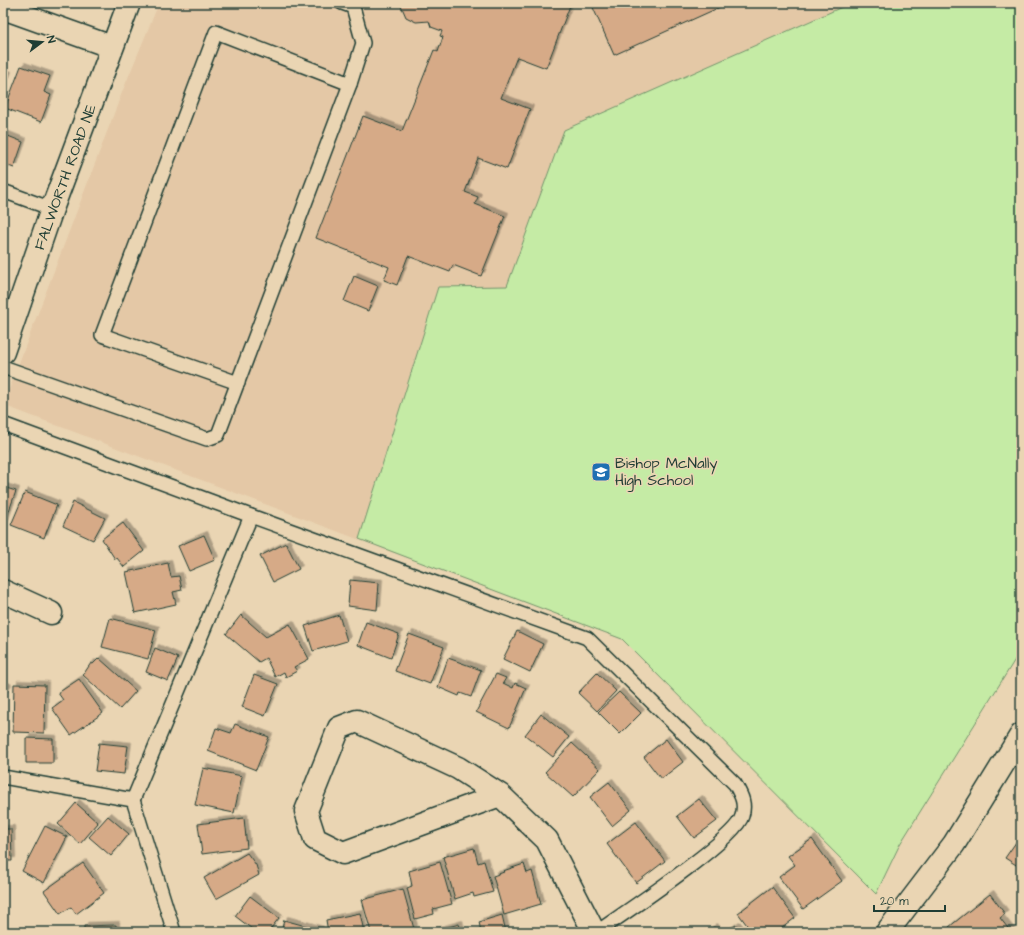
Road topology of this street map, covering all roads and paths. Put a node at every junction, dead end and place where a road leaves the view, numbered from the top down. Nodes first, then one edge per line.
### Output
1 (129, 3) edge
2 (342, 3) edge
3 (3, 8) edge
4 (112, 47) junction
5 (350, 84) junction
6 (3, 191) edge
7 (52, 209) junction
8 (3, 352) edge
9 (3, 367) edge
10 (238, 383) junction
11 (3, 424) edge
12 (251, 516) junction
13 (3, 591) edge
14 (51, 613) dead end
15 (1021, 735) edge
16 (3, 777) edge
17 (500, 795) junction
18 (134, 800) junction
19 (174, 932) edge
20 (596, 932) edge
21 (887, 932) edge

1 - 4 street, FALWORTH ROAD NE
2 - 5 lane
3 - 4 street
4 - 7 street, FALWORTH ROAD NE
5 - 10 lane
5 - 10 lane
6 - 7 lane
7 - 8 street, FALWORTH ROAD NE
9 - 10 lane
11 - 12 lane
12 - 18 lane
12 - 20 lane
13 - 14 street
15 - 21 street
16 - 18 lane
17 - 17 street
17 - 20 street
18 - 19 lane

